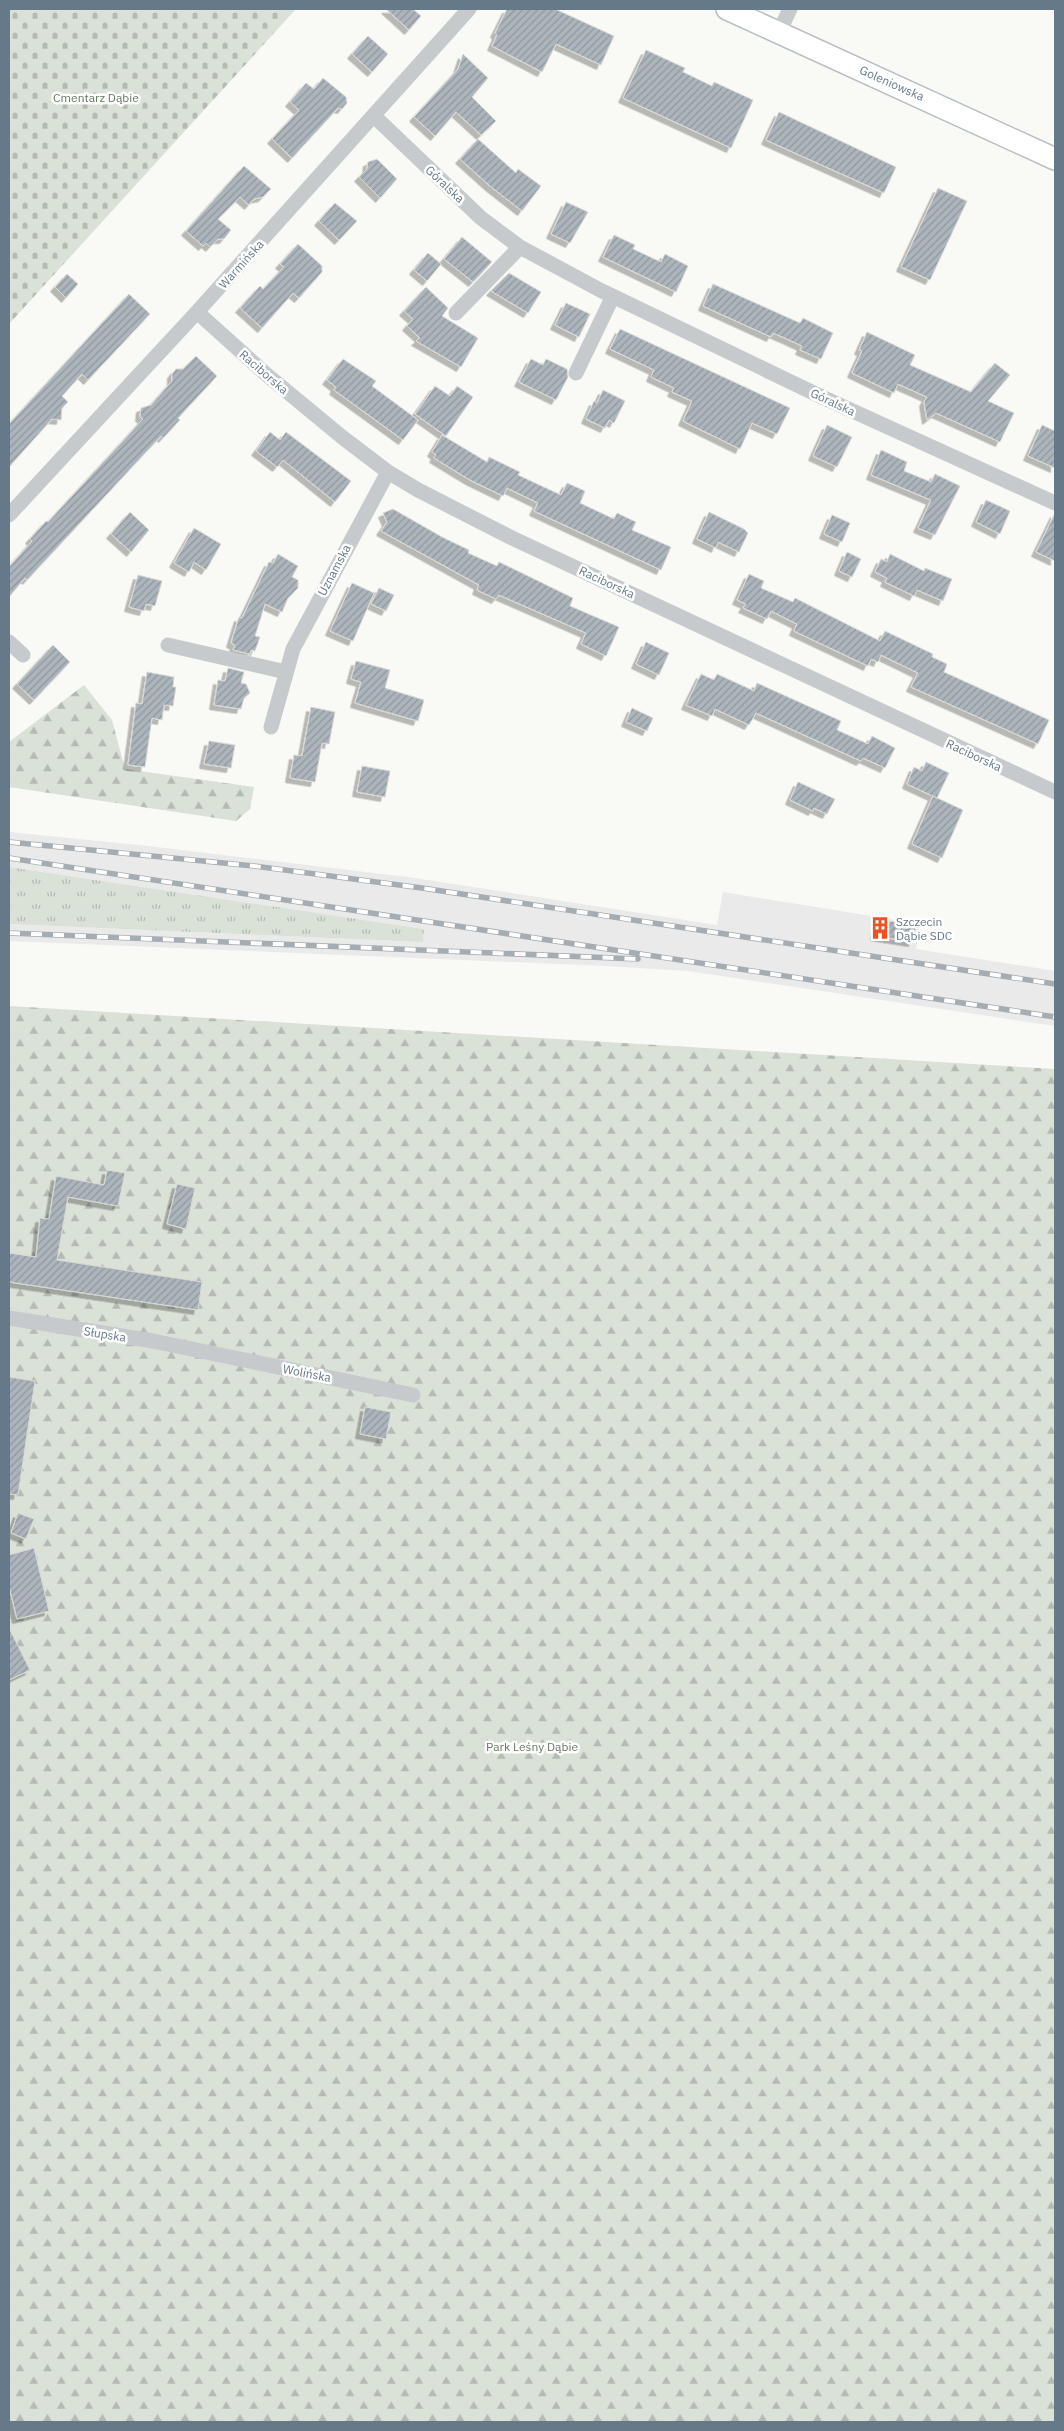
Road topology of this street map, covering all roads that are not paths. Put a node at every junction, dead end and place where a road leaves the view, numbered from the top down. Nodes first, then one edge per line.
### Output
1 (469, 9) edge
2 (728, 9) edge
3 (790, 9) edge
4 (779, 32) junction
5 (374, 116) junction
6 (1055, 159) edge
7 (520, 247) junction
8 (613, 296) junction
9 (197, 312) junction
10 (456, 313) dead end
11 (576, 373) dead end
12 (388, 472) junction
13 (1055, 503) edge
14 (9, 515) edge
15 (9, 642) edge
16 (168, 645) dead end
17 (22, 655) dead end
18 (286, 672) junction
19 (271, 727) dead end
20 (1055, 792) edge
21 (9, 1318) edge
22 (201, 1352) joint
23 (413, 1395) dead end

1 - 5 street, Warmińska
2 - 4 street, Goleniowska
3 - 4 street
4 - 6 street, Goleniowska
5 - 7 street, Góralska
5 - 9 street, Warmińska
7 - 8 street, Góralska
7 - 10 street
8 - 11 street
8 - 13 street, Góralska
9 - 12 street, Raciborska
9 - 14 street, Warmińska
12 - 18 street, Uznamska
12 - 20 street, Raciborska
15 - 17 street
16 - 18 street
18 - 19 street, Uznamska
21 - 22 street, Słupska
22 - 23 street, Wolińska

